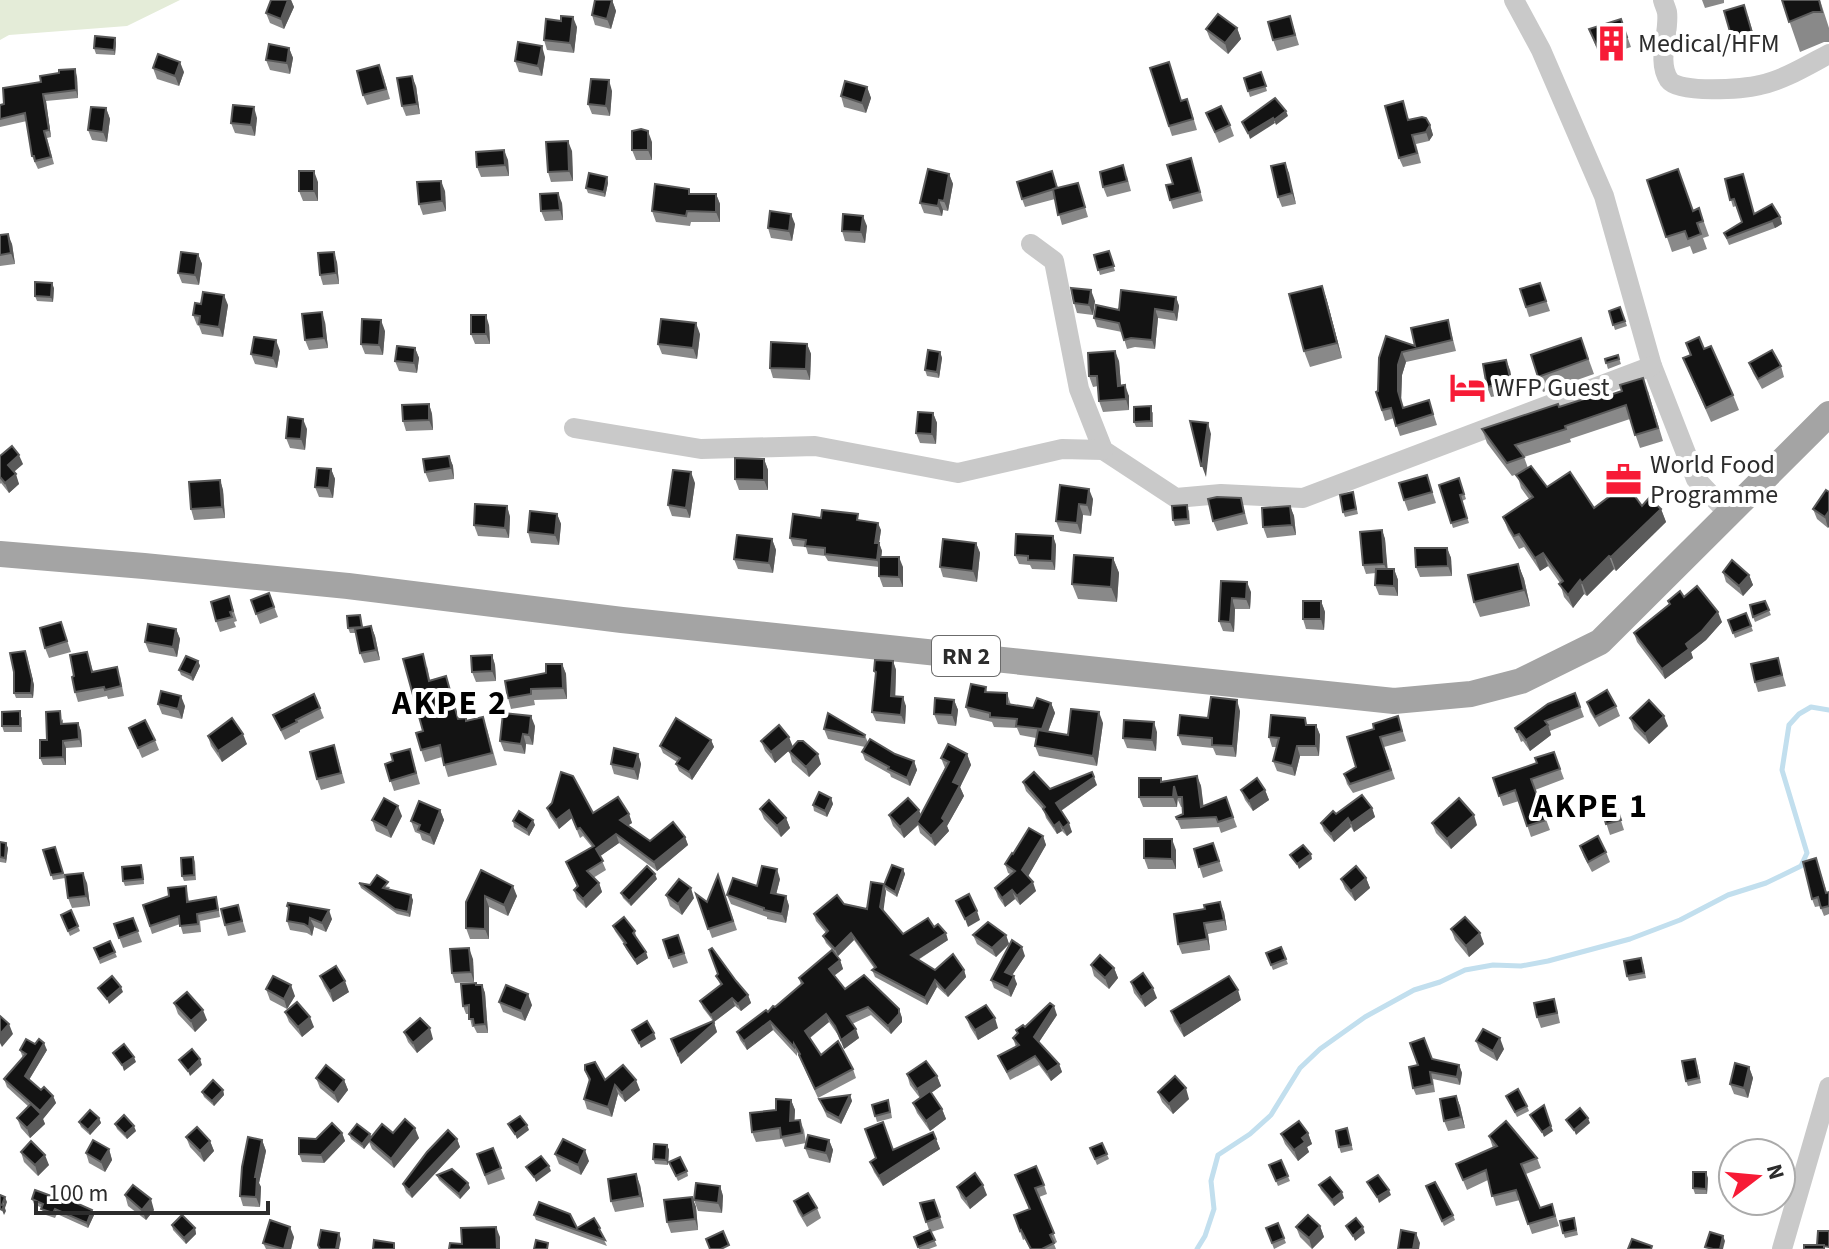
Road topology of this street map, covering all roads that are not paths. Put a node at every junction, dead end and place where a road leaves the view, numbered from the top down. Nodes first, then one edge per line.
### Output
1 (1514, 0) edge
2 (1663, 0) edge
3 (1829, 54) edge
4 (1031, 244) dead end
5 (1652, 366) junction
6 (1829, 414) edge
7 (574, 428) dead end
8 (1103, 450) junction
9 (1729, 514) junction
10 (0, 554) edge
11 (1829, 1087) edge
12 (1782, 1249) edge

1 - 5 street
2 - 3 street
4 - 8 street
5 - 8 street
5 - 9 street
6 - 9 main road, RN 2
7 - 8 street
9 - 10 main road, RN 2
11 - 12 street

